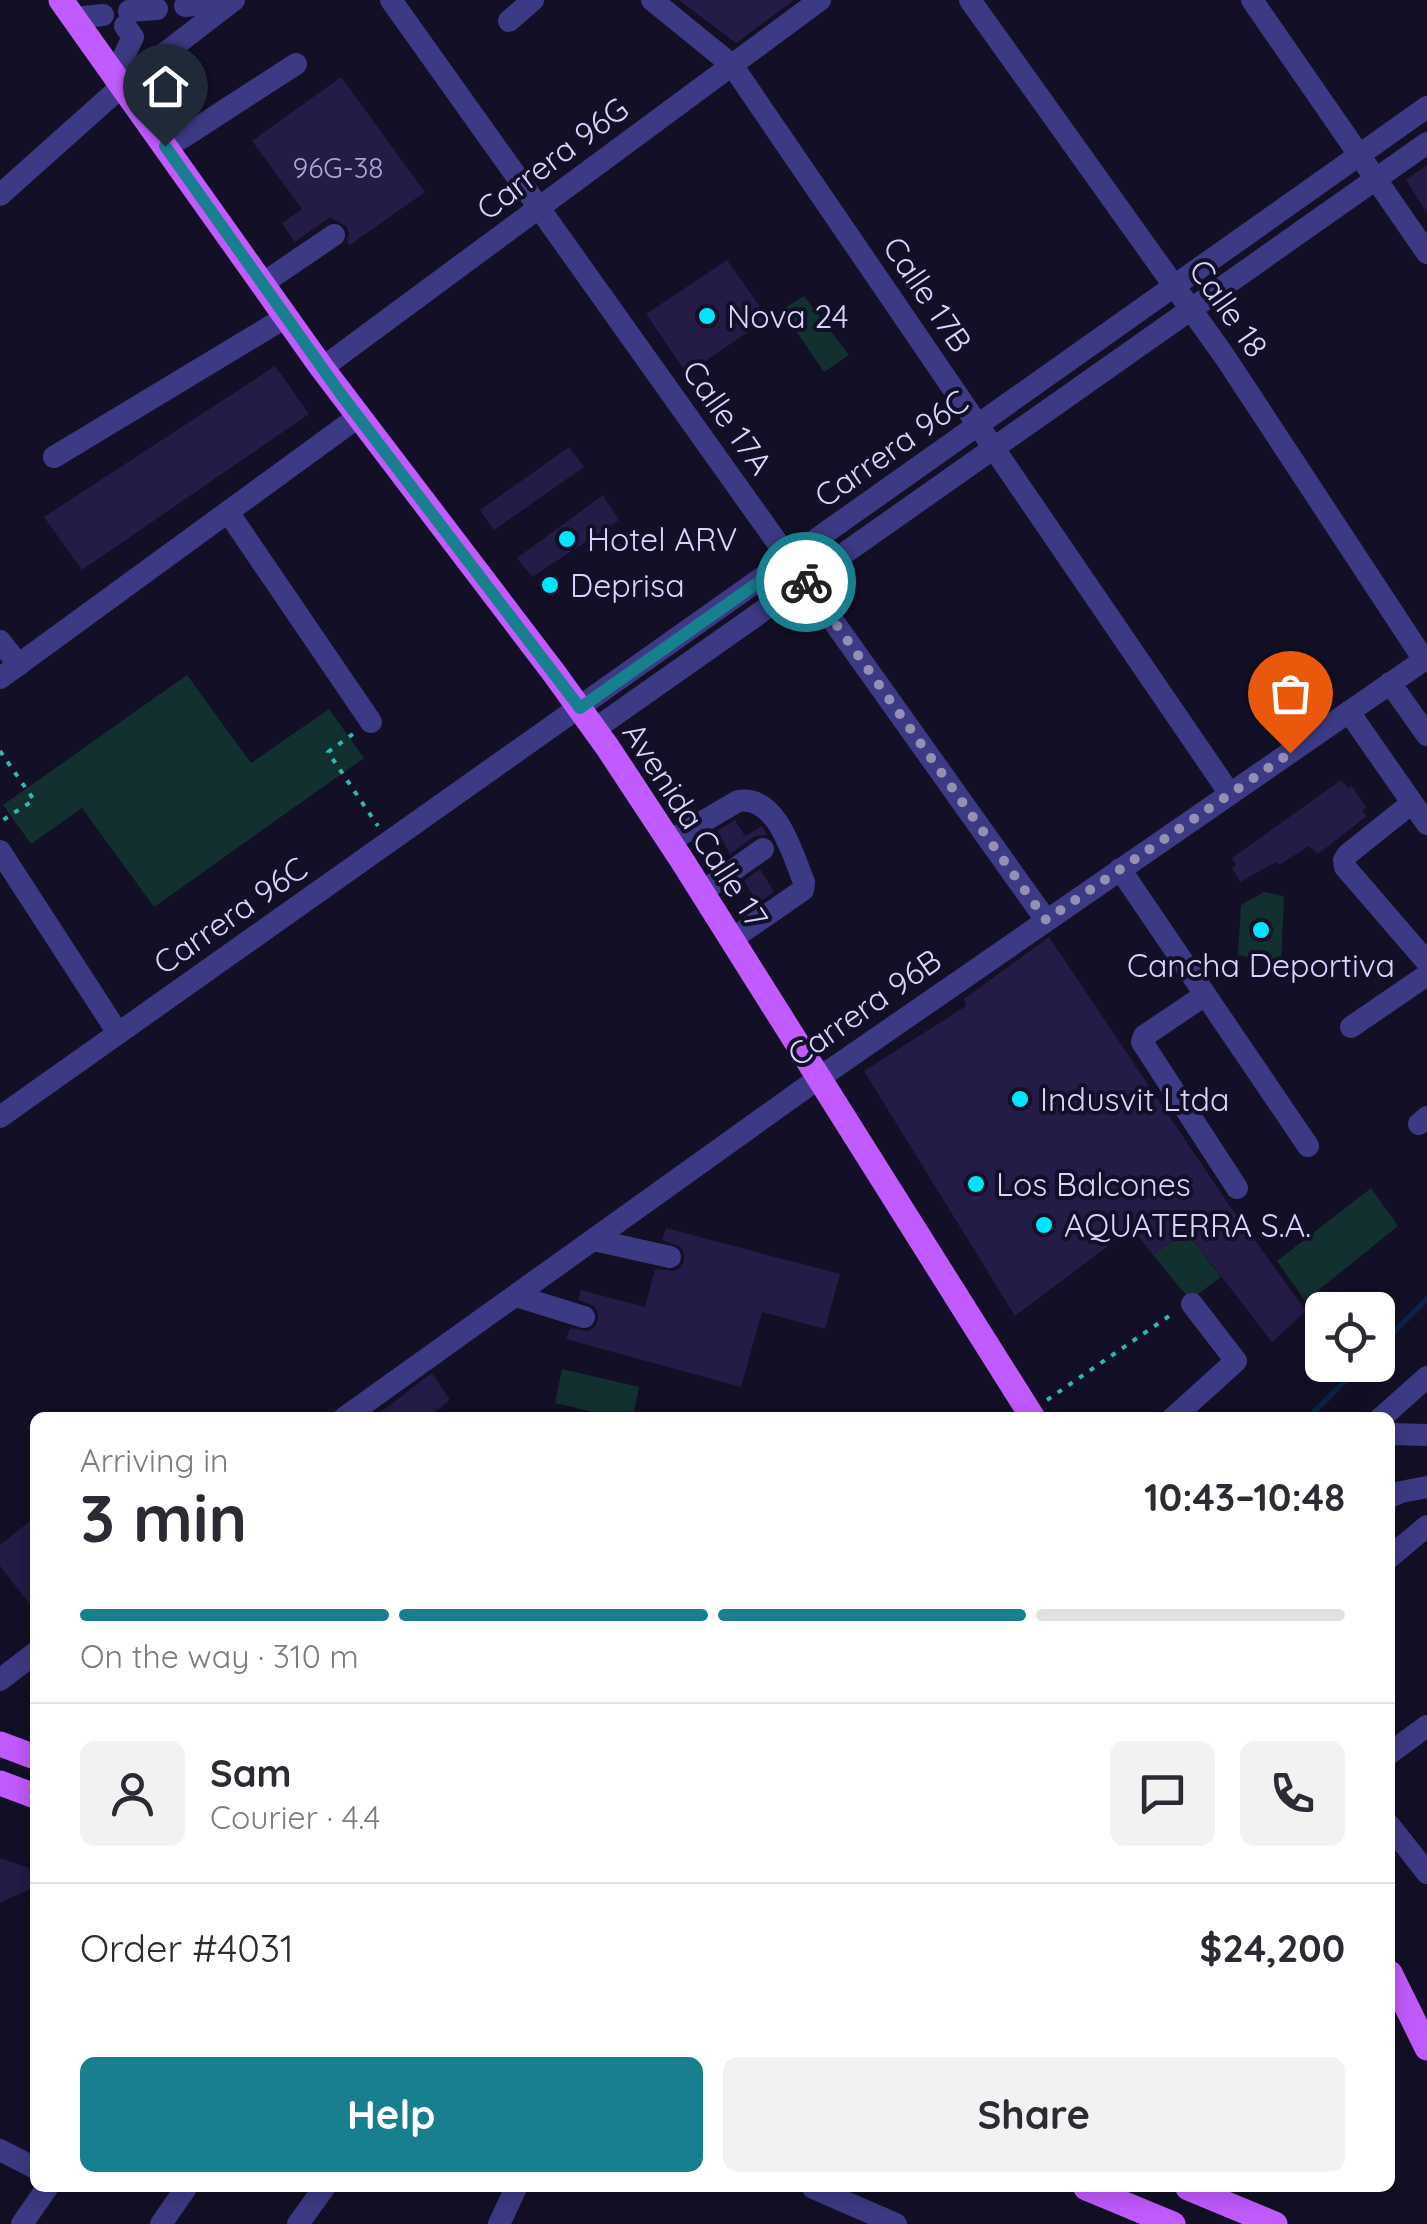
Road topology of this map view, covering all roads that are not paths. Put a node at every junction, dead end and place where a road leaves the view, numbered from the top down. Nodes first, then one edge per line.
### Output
1 (234, 0) edge
2 (392, 0) edge
3 (533, 0) edge
4 (652, 0) edge
5 (820, 0) edge
6 (970, 0) edge
7 (1252, 0) edge
8 (67, 6) edge
9 (185, 6) dead end
10 (157, 9) dead end
11 (103, 14) dead end
12 (509, 21) dead end
13 (296, 64) dead end
14 (732, 65) junction
15 (119, 81) junction
16 (1427, 107) edge
17 (1427, 142) edge
18 (165, 146) junction
19 (1360, 155) junction
20 (1376, 179) junction
21 (0, 195) edge
22 (539, 208) junction
23 (334, 235) dead end
24 (1427, 253) edge
25 (262, 284) junction
26 (1175, 286) junction
27 (1191, 309) junction
28 (286, 317) junction
29 (322, 368) junction
30 (358, 417) junction
31 (978, 426) junction
32 (994, 448) junction
33 (54, 458) dead end
34 (228, 512) junction
35 (790, 560) junction
36 (805, 581) junction
37 (0, 641) edge
38 (1425, 659) edge
39 (9, 672) edge
40 (1390, 684) junction
41 (1349, 712) junction
42 (587, 719) junction
43 (371, 722) road end
44 (1427, 735) edge
45 (1230, 794) junction
46 (1412, 803) junction
47 (1427, 824) edge
48 (776, 840) junction
49 (670, 841) junction
50 (0, 851) edge
51 (1120, 869) junction
52 (702, 892) junction
53 (1046, 920) junction
54 (732, 939) junction
55 (1427, 962) edge
56 (1427, 976) edge
57 (1205, 995) junction
58 (1351, 1028) dead end
59 (118, 1033) junction
60 (819, 1078) junction
61 (0, 1117) edge
62 (1308, 1146) dead end
63 (1237, 1188) dead end
64 (594, 1240) junction
65 (670, 1257) dead end
66 (516, 1296) junction
67 (1192, 1304) road end
68 (584, 1318) dead end
69 (1427, 1377) edge
70 (1040, 1408) edge
71 (352, 1412) edge
72 (1180, 1412) edge
73 (1388, 1412) edge
74 (1395, 1434) edge
75 (1427, 1436) edge
76 (1427, 1487) edge
77 (1395, 1495) edge
78 (1427, 1526) edge
79 (1395, 1553) edge
80 (30, 1656) edge
81 (0, 1680) edge
82 (1427, 1726) edge
83 (0, 1744) edge
84 (1395, 1749) edge
85 (30, 1755) edge
86 (0, 1782) edge
87 (30, 1794) edge
88 (1395, 1832) edge
89 (1427, 1873) edge
90 (1395, 1978) edge
91 (1395, 1981) edge
92 (1427, 2022) edge
93 (1427, 2048) edge
94 (0, 2150) edge
95 (30, 2165) edge
96 (43, 2192) edge
97 (183, 2192) edge
98 (321, 2192) edge
99 (514, 2192) edge
100 (822, 2192) edge
101 (1096, 2192) edge
102 (1198, 2192) edge
103 (22, 2224) edge
104 (161, 2224) edge
105 (298, 2224) edge
106 (498, 2224) edge
107 (896, 2224) edge
108 (1174, 2224) edge
109 (1276, 2224) edge

1 - 9 street
1 - 15 street
2 - 22 street, Calle 17A
3 - 12 street
4 - 14 street, Calle 17B
5 - 14 street, Carrera 96G
6 - 26 street, Calle 18
7 - 19 street
8 - 11 street
8 - 15 main road, Avenida Calle 17
10 - 15 street
13 - 18 street
14 - 22 street, Carrera 96G
14 - 31 street, Calle 17B
15 - 18 main road, Avenida Calle 17
15 - 21 street
16 - 19 street, Carrera 96C
17 - 20 street, Carrera 96C
18 - 25 main road, Avenida Calle 17
19 - 20 street
19 - 26 street, Carrera 96C
20 - 24 street
20 - 27 street, Carrera 96C
22 - 29 street, Carrera 96G
22 - 35 street, Calle 17A
23 - 25 street
25 - 28 main road, Avenida Calle 17
26 - 27 street, Calle 18
26 - 31 street, Carrera 96C
27 - 32 street, Carrera 96C
27 - 38 street, Calle 18
28 - 29 main road, Avenida Calle 17
28 - 33 street
29 - 30 main road, Avenida Calle 17
30 - 34 street
30 - 42 main road, Avenida Calle 17
31 - 32 street, Calle 17B
31 - 35 street, Carrera 96C
32 - 36 street, Carrera 96C
32 - 45 street, Calle 17B
34 - 39 street
34 - 43 street
35 - 36 street, Calle 17A
35 - 42 street, Carrera 96C
36 - 42 street, Carrera 96C
36 - 53 street, Calle 17A
37 - 39 street
38 - 40 street, Carrera 96B
40 - 41 street, Carrera 96B
40 - 44 street
41 - 45 street, Carrera 96B
41 - 46 street
42 - 49 main road, Avenida Calle 17
42 - 59 street, Carrera 96C
45 - 51 street, Carrera 96B
46 - 47 street
46 - 55 street
48 - 49 street
48 - 52 street
48 - 54 street
49 - 52 main road, Avenida Calle 17
50 - 59 street
51 - 53 street, Carrera 96B
51 - 57 street
52 - 54 main road, Avenida Calle 17
53 - 60 street, Carrera 96B
54 - 60 main road, Avenida Calle 17
56 - 58 street
57 - 62 street
57 - 63 street
59 - 61 street, Carrera 96C
60 - 64 street, Carrera 96B
60 - 70 main road, Avenida Calle 17
64 - 65 street
64 - 66 street, Carrera 96B
66 - 68 street
66 - 71 street, Carrera 96B
67 - 72 street
69 - 73 street
74 - 75 street
76 - 77 street
78 - 79 street
80 - 81 street
82 - 84 street
83 - 85 main road
86 - 87 main road
88 - 89 street
90 - 92 main road
91 - 93 main road
94 - 95 street
96 - 103 street
97 - 104 street
98 - 105 street
99 - 106 street
100 - 107 street
101 - 108 main road
102 - 109 main road

